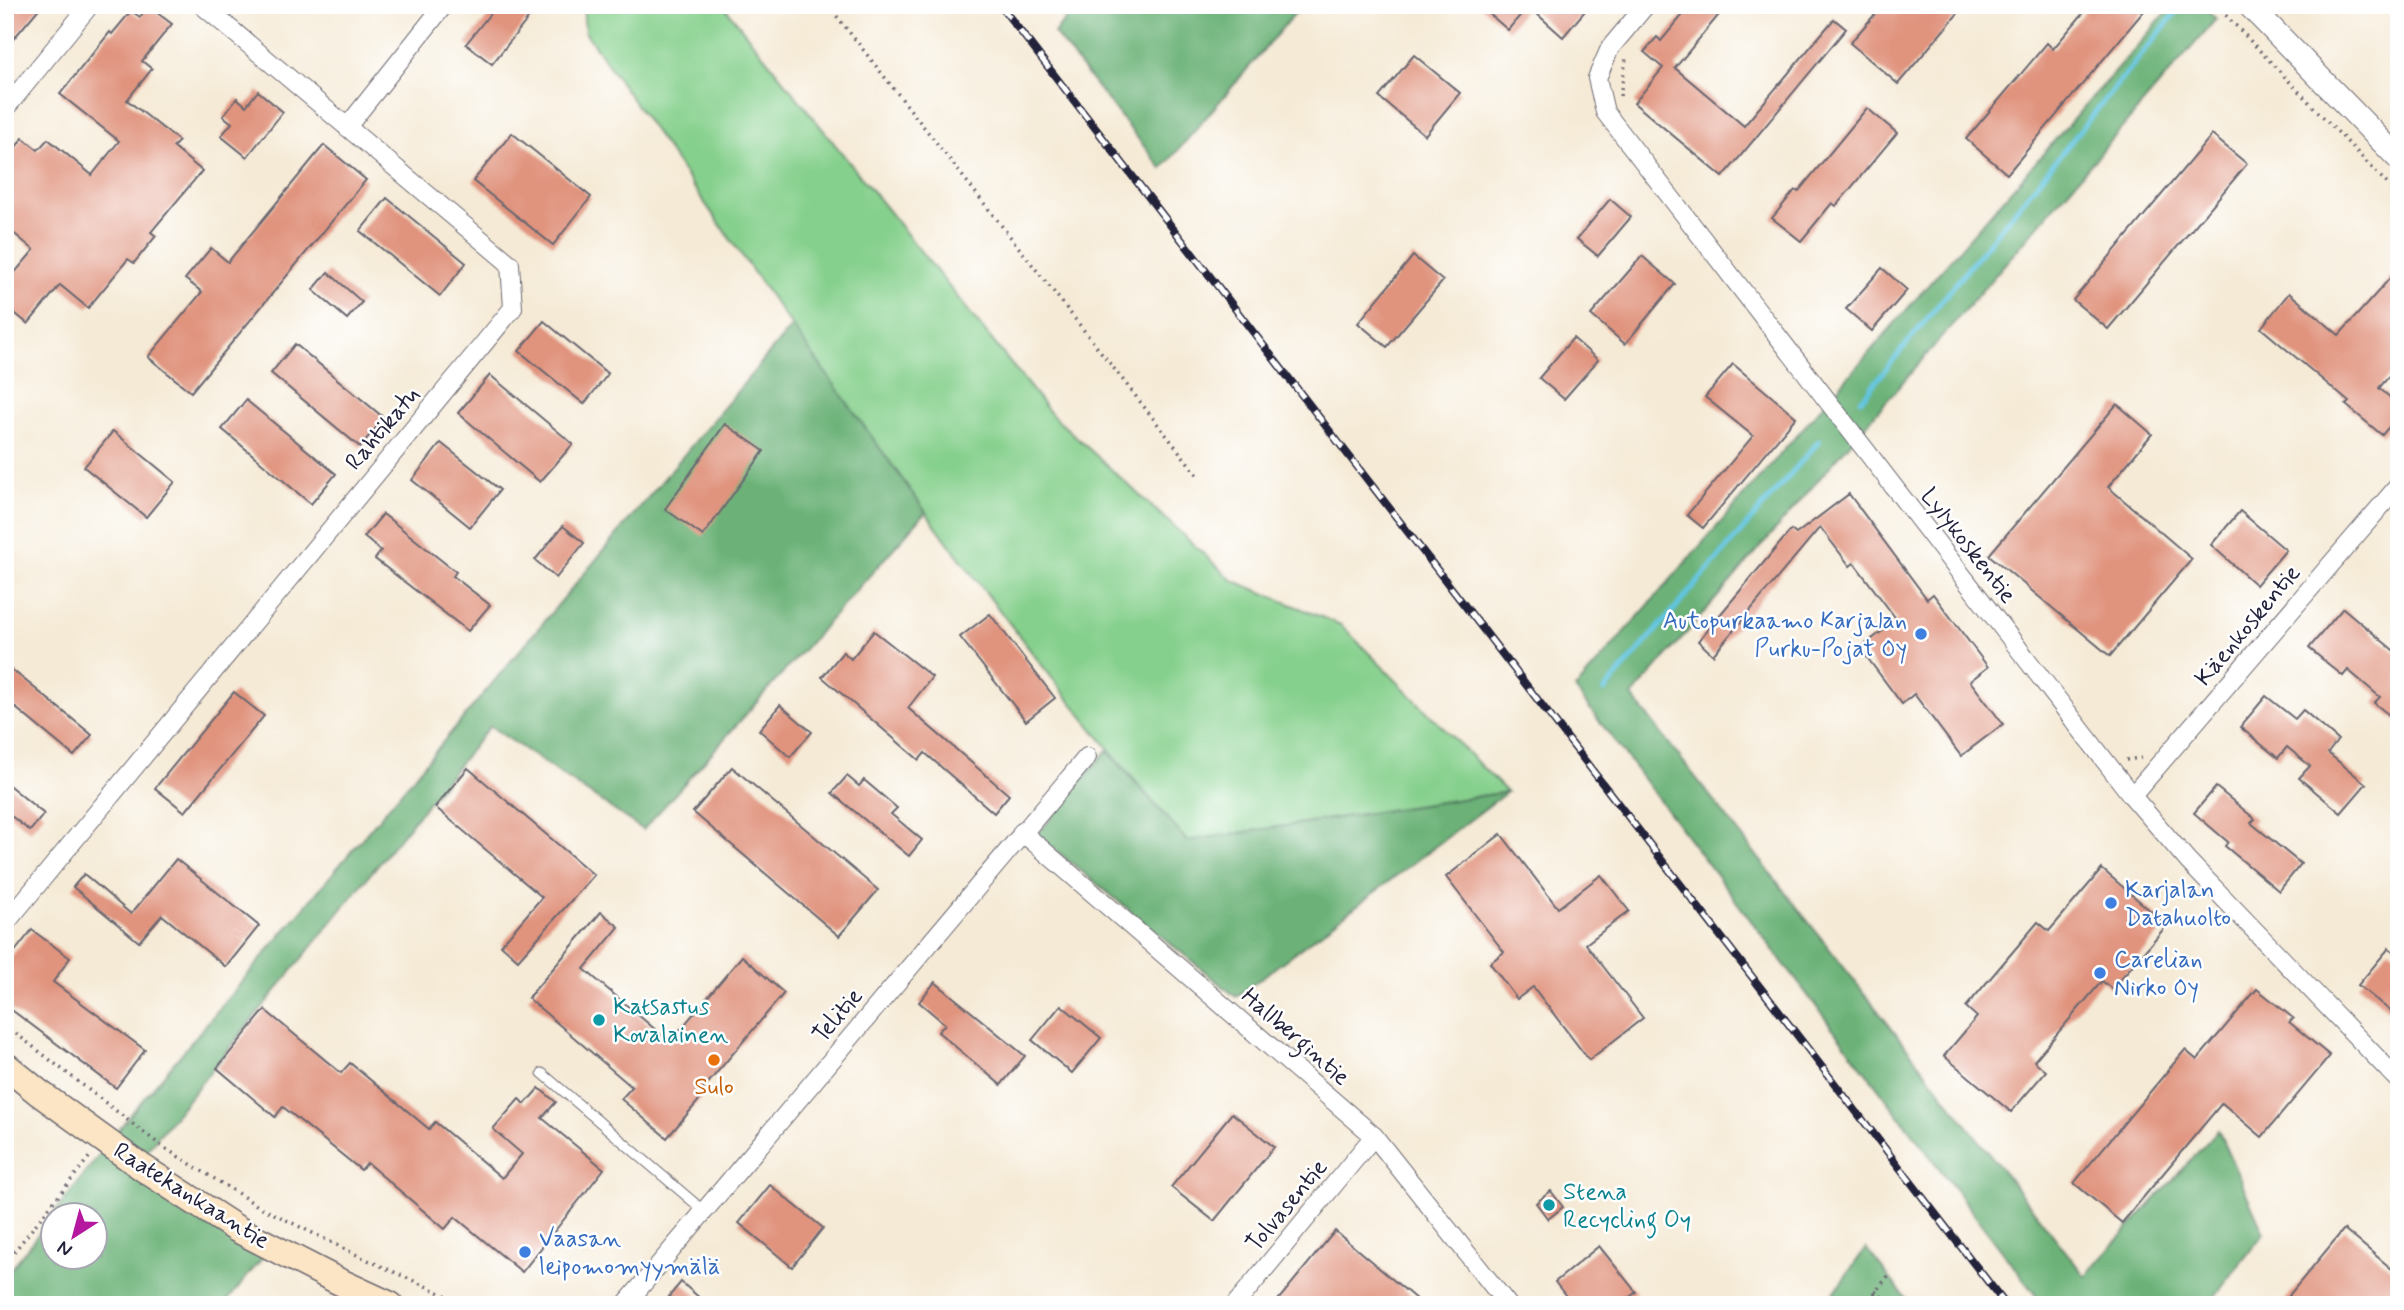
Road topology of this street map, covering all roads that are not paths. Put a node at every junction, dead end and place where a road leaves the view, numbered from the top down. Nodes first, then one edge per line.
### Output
1 (90, 5) edge
2 (202, 5) edge
3 (444, 5) edge
4 (1646, 5) edge
5 (2249, 5) edge
6 (5, 109) edge
7 (347, 127) junction
8 (2399, 159) edge
9 (2399, 485) edge
10 (1087, 757) dead end
11 (2139, 789) junction
12 (1022, 832) junction
13 (5, 924) edge
14 (5, 1065) edge
15 (542, 1073) dead end
16 (2399, 1081) edge
17 (1374, 1136) junction
18 (704, 1211) junction
19 (390, 1305) edge
20 (625, 1305) edge
21 (1235, 1305) edge
22 (1508, 1305) edge

1 - 6 street
2 - 7 street, Rahtikatu
3 - 7 street
4 - 11 street, Lylykoskentie
5 - 8 street
7 - 13 street, Rahtikatu
9 - 11 street, Käenkoskentie
10 - 12 street, Telitie
11 - 16 street, Lylykoskentie
12 - 17 street, Hallbergintie
12 - 18 street, Telitie
14 - 19 main road, Raatekankaantie
15 - 18 lane
17 - 21 street, Tolvasentie
17 - 22 street, Hallbergintie
18 - 20 street, Telitie

